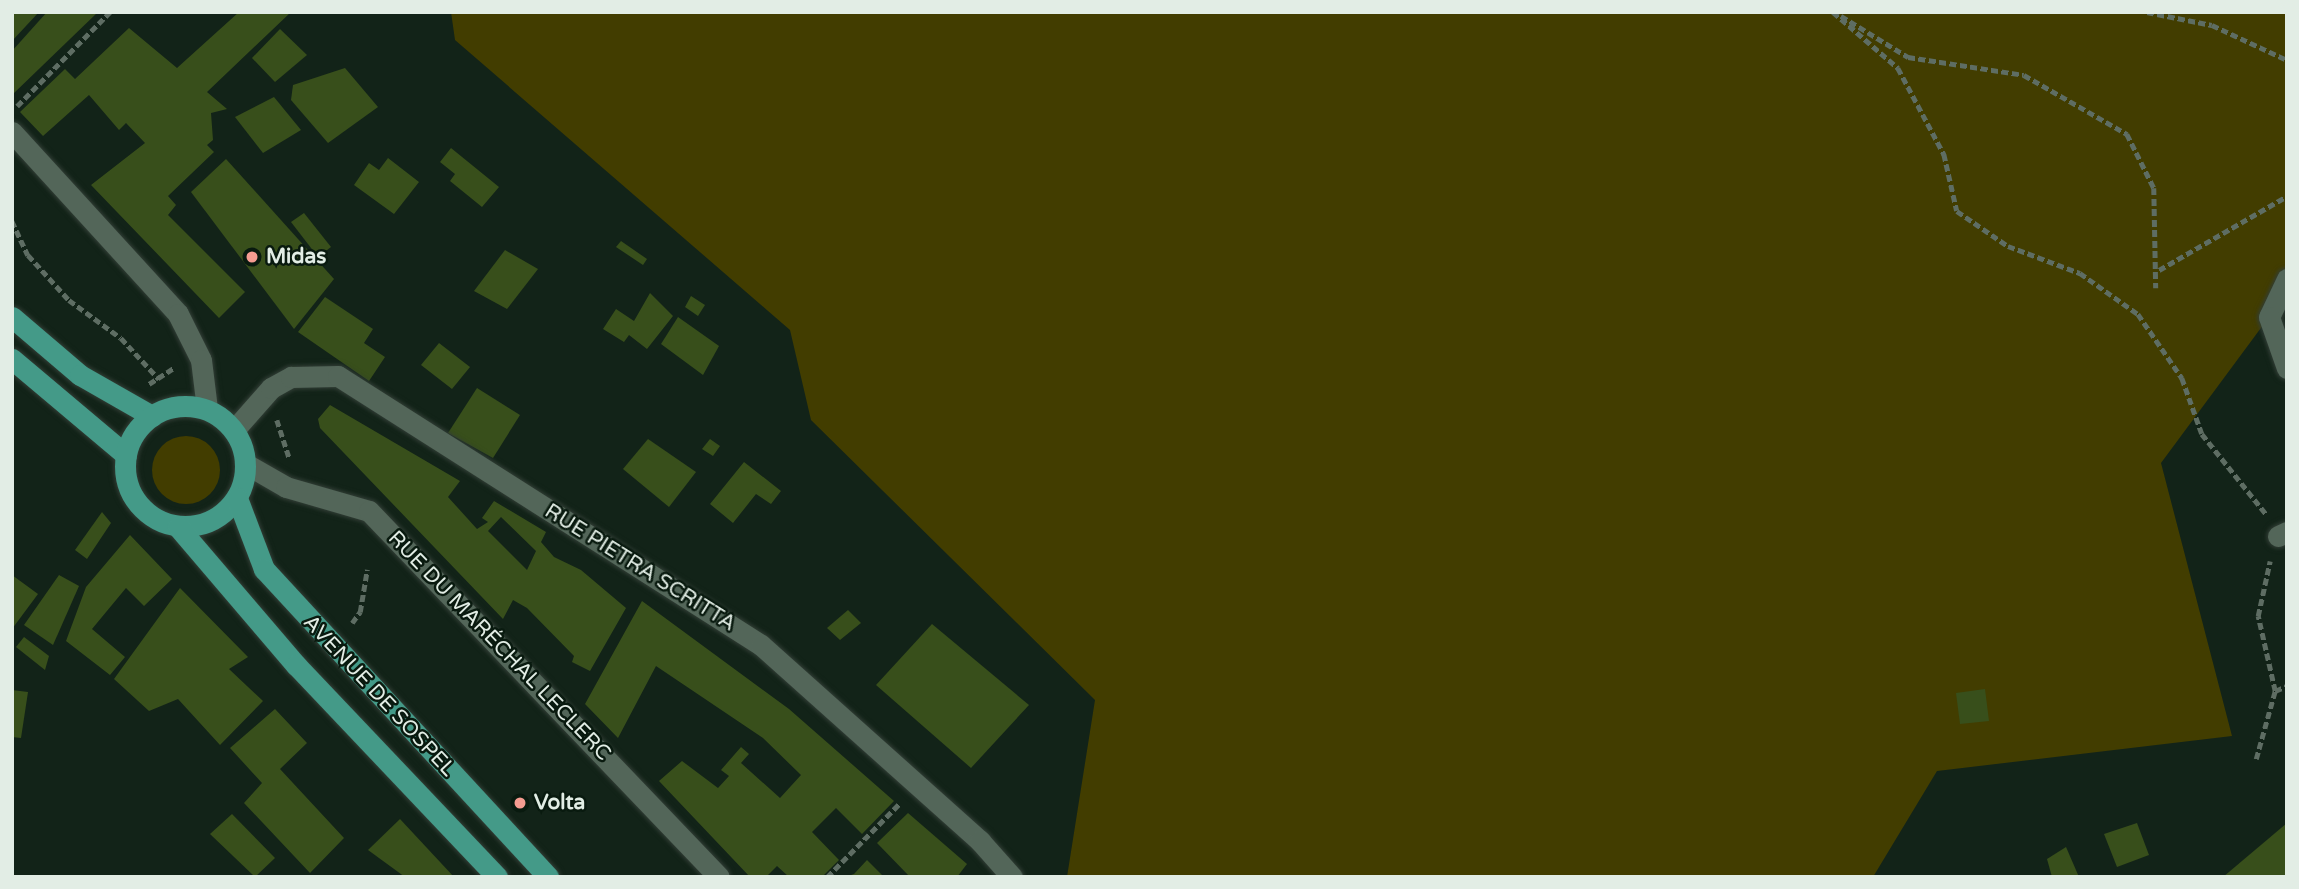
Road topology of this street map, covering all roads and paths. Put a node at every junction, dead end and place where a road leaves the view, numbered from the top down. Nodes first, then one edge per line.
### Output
1 (110, 12) edge
2 (1833, 12) edge
3 (2147, 12) edge
4 (2287, 60) edge
5 (12, 111) edge
6 (12, 132) edge
7 (2287, 196) edge
8 (12, 221) edge
9 (2159, 270) junction
10 (2287, 279) edge
11 (2156, 288) dead end
12 (12, 317) edge
13 (12, 359) edge
14 (2287, 368) edge
15 (159, 379) dead end
16 (207, 409) junction
17 (152, 416) junction
18 (275, 416) dead end
19 (234, 430) junction
20 (126, 456) junction
21 (246, 464) junction
22 (290, 472) dead end
23 (237, 498) junction
24 (178, 527) junction
25 (2282, 534) edge
26 (367, 570) dead end
27 (347, 629) dead end
28 (2287, 687) edge
29 (2275, 691) junction
30 (2256, 759) dead end
31 (918, 785) junction
32 (498, 877) edge
33 (548, 877) edge
34 (719, 877) edge
35 (827, 877) edge
36 (1012, 877) edge

1 - 5 path
2 - 9 path
2 - 25 path
3 - 4 path
6 - 16 street
7 - 9 path
8 - 15 path
9 - 11 path
10 - 14 street
12 - 17 main road
13 - 20 main road
16 - 17 main road
16 - 19 main road
17 - 20 main road
18 - 22 path
19 - 21 main road
19 - 31 street, RUE PIETRA SCRITTA
20 - 24 main road
21 - 23 main road
21 - 34 street, RUE DU MARÉCHAL LECLERC
23 - 24 main road
23 - 33 main road, AVENUE DE SOSPEL
24 - 32 main road, AVENUE DE SOSPEL
25 - 29 path
26 - 27 path
28 - 29 path
29 - 30 path
31 - 35 path
31 - 36 street, RUE PIETRA SCRITTA

